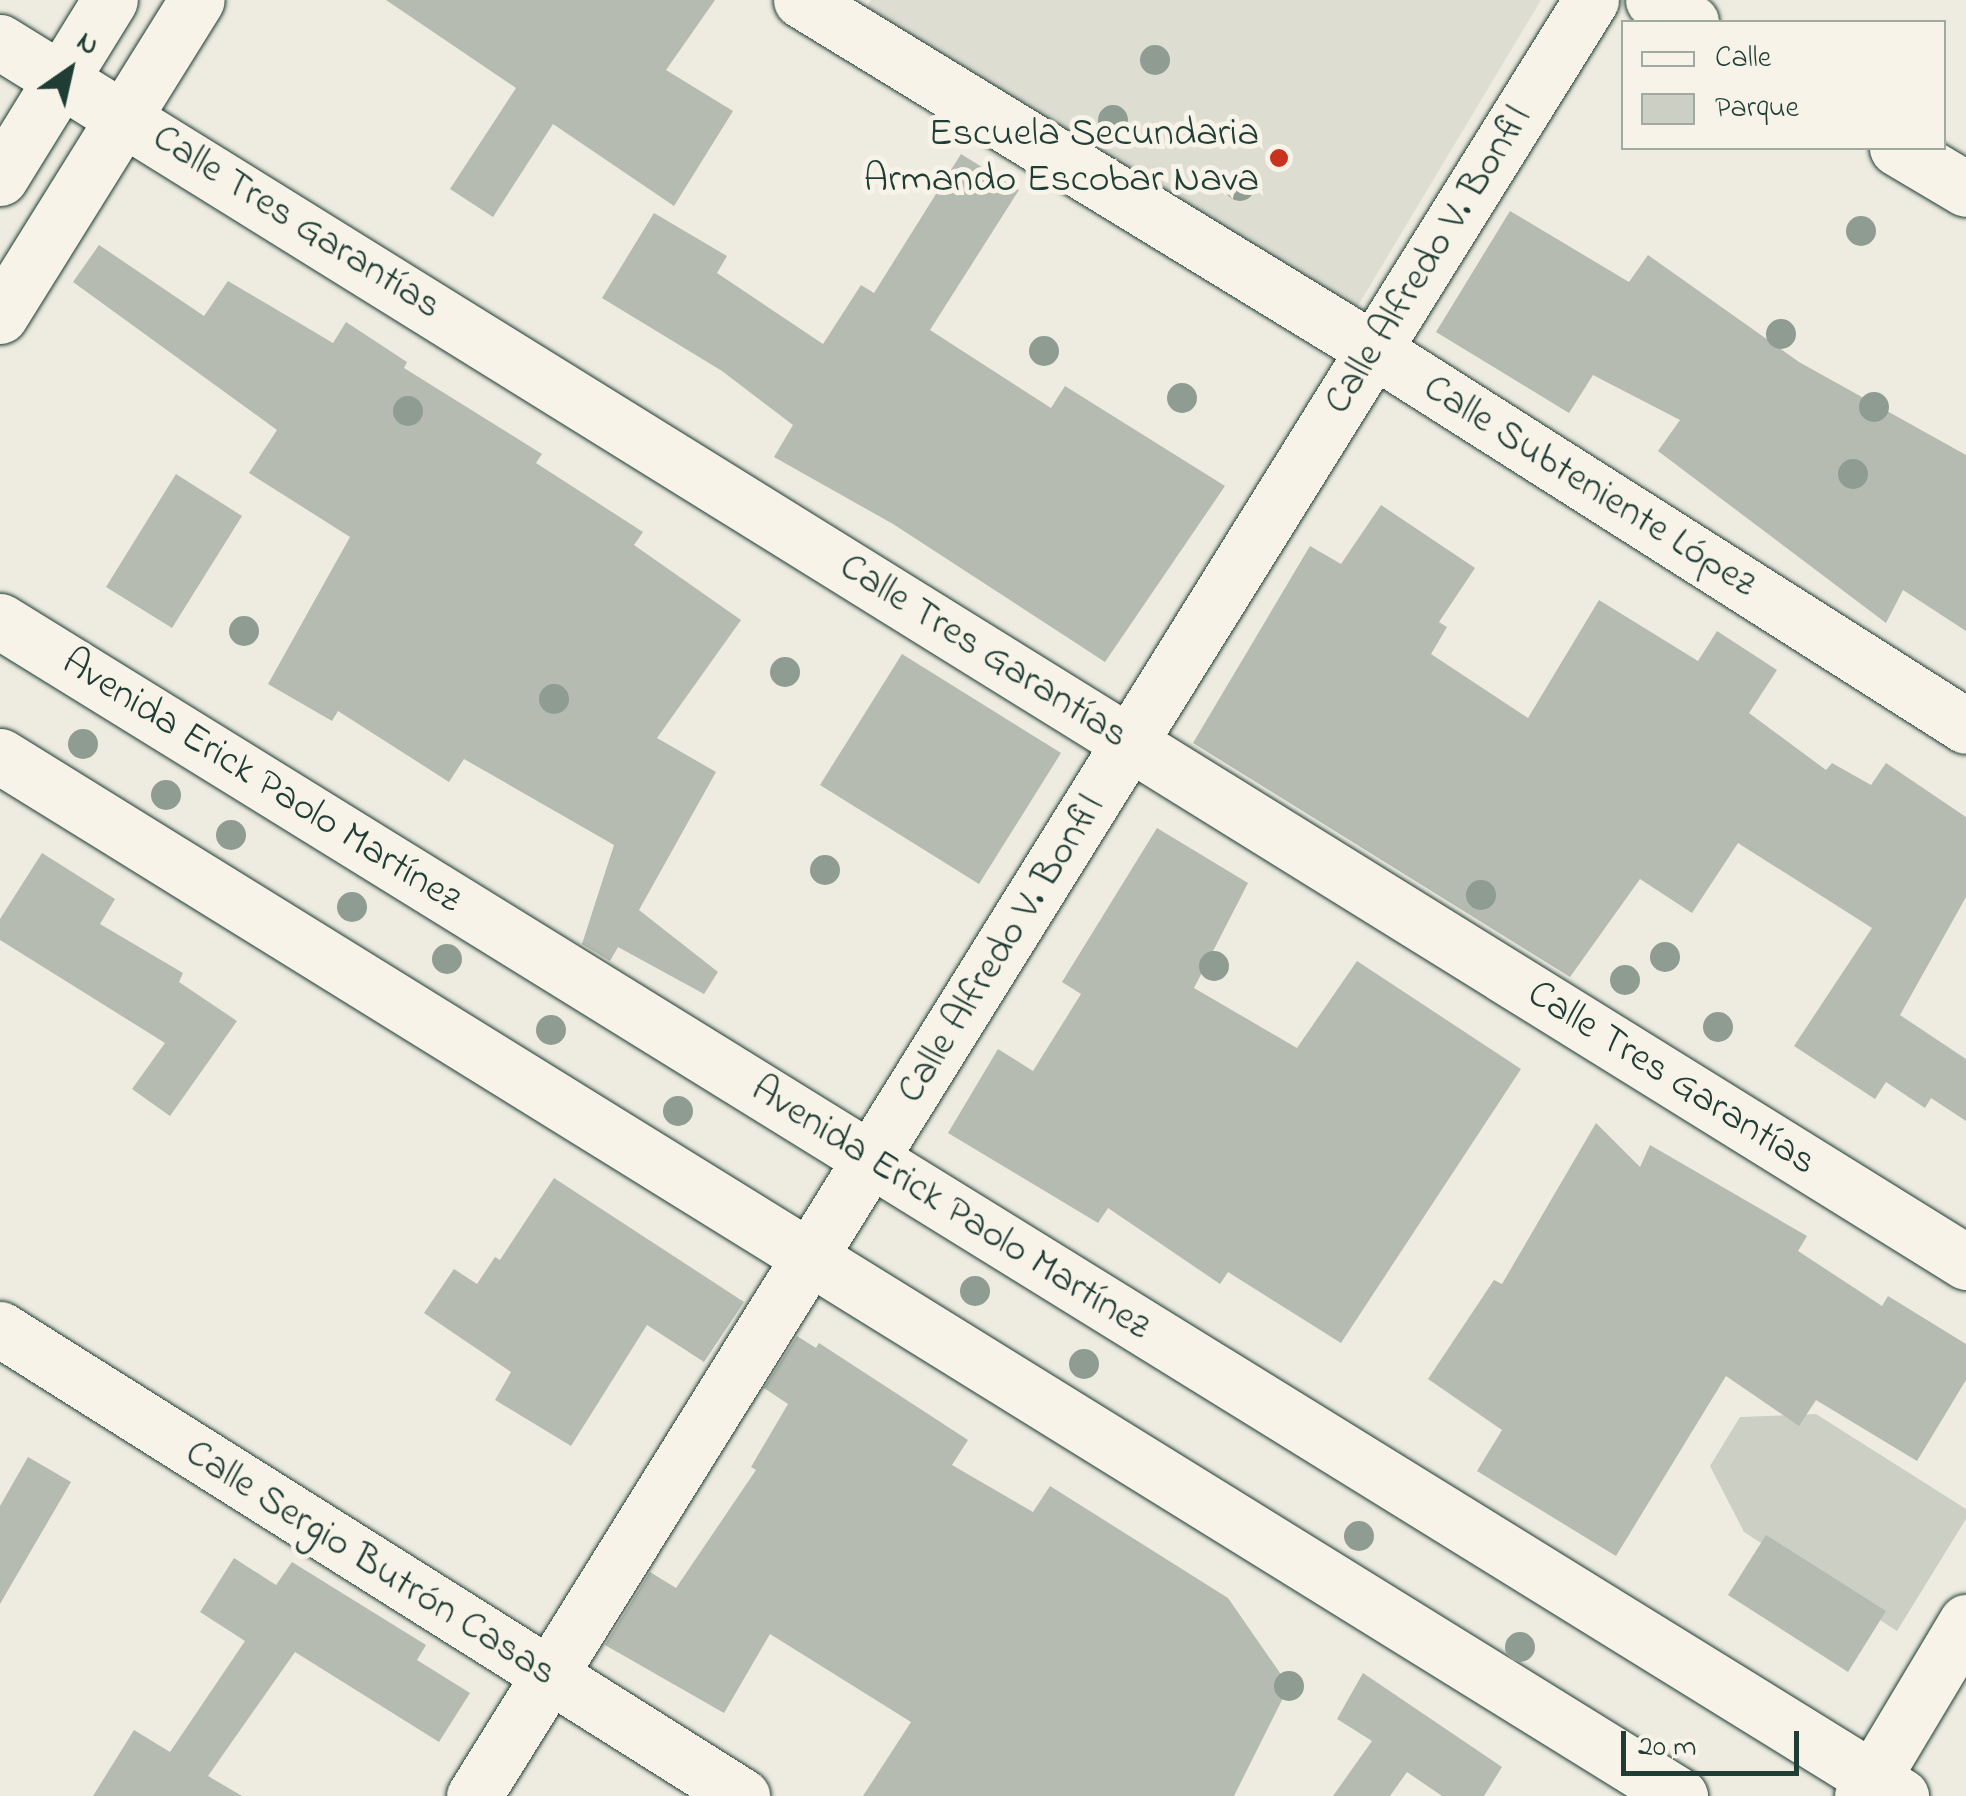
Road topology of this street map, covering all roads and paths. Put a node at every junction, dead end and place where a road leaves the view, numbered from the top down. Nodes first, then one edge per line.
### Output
1 (110, 0) edge
2 (196, 0) edge
3 (801, 0) edge
4 (1591, 0) edge
5 (1653, 0) edge
6 (1687, 20) edge
7 (0, 42) edge
8 (62, 78) junction
9 (124, 116) junction
10 (1900, 150) edge
11 (0, 178) edge
12 (1966, 189) edge
13 (0, 316) edge
14 (1374, 350) junction
15 (0, 620) edge
16 (1966, 726) edge
17 (1130, 743) junction
18 (0, 756) edge
19 (872, 1160) junction
20 (808, 1256) junction
21 (1966, 1262) edge
22 (0, 1329) edge
23 (1966, 1622) edge
24 (547, 1677) junction
25 (1878, 1790) edge
26 (474, 1796) edge
27 (742, 1796) edge
28 (1680, 1796) edge

1 - 8 street
2 - 9 street
3 - 14 street, Calle Subteniente López
4 - 14 street, Calle Alfredo V. Bonfil
5 - 6 street
7 - 8 street, Calle Tres Garantías
8 - 9 street, Calle Tres Garantías
8 - 11 street
9 - 13 street
9 - 17 street, Calle Tres Garantías
10 - 12 street
14 - 16 street, Calle Subteniente López
14 - 17 street, Calle Alfredo V. Bonfil
15 - 19 street, Avenida Erick Paolo Martínez
17 - 19 street, Calle Alfredo V. Bonfil
17 - 21 street, Calle Tres Garantías
18 - 20 street
19 - 20 street, Calle Alfredo V. Bonfil
19 - 25 street, Avenida Erick Paolo Martínez
20 - 24 street, Calle Alfredo V. Bonfil
20 - 28 street
22 - 24 street, Calle Sergio Butrón Casas
23 - 25 street
24 - 26 street, Calle Alfredo V. Bonfil
24 - 27 street, Calle Sergio Butrón Casas

